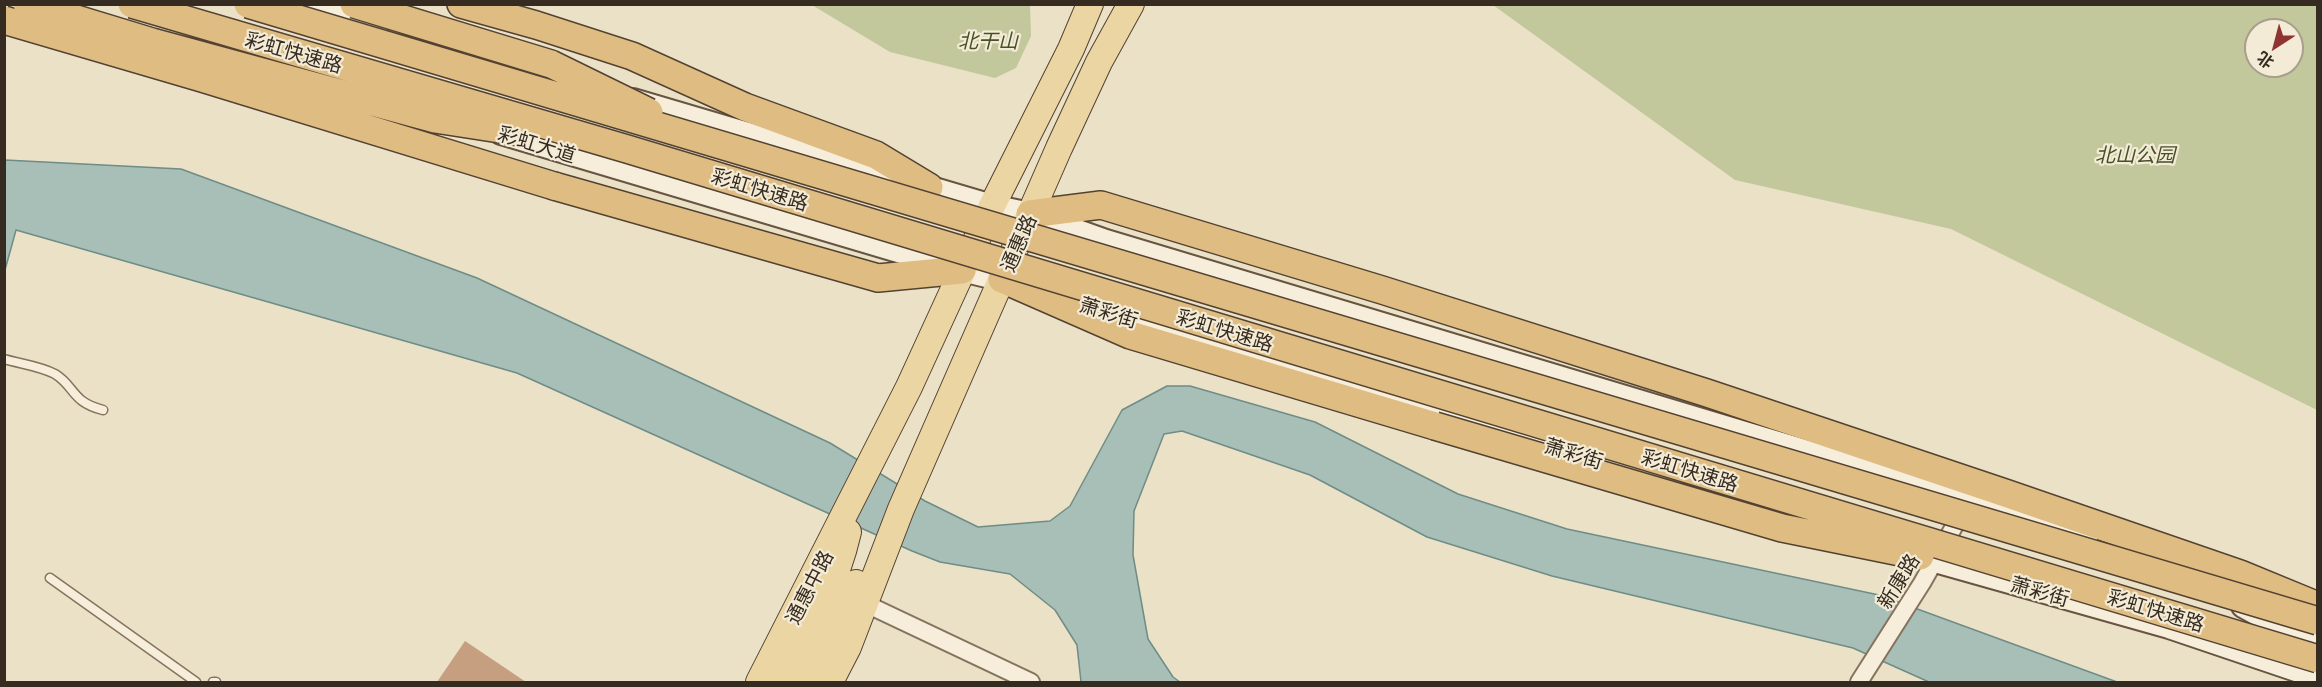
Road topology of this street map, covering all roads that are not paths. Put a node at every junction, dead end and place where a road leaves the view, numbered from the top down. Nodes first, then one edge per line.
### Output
1 (27, 4) edge
2 (73, 4) edge
3 (132, 4) edge
4 (248, 4) edge
5 (309, 4) edge
6 (354, 4) edge
7 (461, 4) edge
8 (1090, 4) edge
9 (1131, 4) edge
10 (4, 20) edge
11 (717, 146) junction
12 (627, 149) junction
13 (929, 187) junction
14 (992, 206) junction
15 (1030, 214) junction
16 (962, 270) junction
17 (1002, 279) junction
18 (4, 359) edge
19 (103, 410) dead end
20 (873, 460) joint
21 (912, 485) joint
22 (858, 491) junction
23 (1969, 500) junction
24 (902, 509) junction
25 (1935, 561) junction
26 (50, 578) dead end
27 (2077, 587) junction
28 (864, 603) junction
29 (2318, 606) edge
30 (2318, 621) edge
31 (2318, 647) edge
32 (2318, 659) edge
33 (2318, 679) edge
34 (196, 682) edge
35 (759, 682) edge
36 (783, 682) edge
37 (808, 682) edge
38 (830, 682) edge
39 (1031, 682) edge
40 (1859, 682) edge

1 - 12 highway, bridge
2 - 16 main road, 彩虹大道
3 - 12 highway, 彩虹快速路, bridge
4 - 11 highway, 彩虹快速路, bridge
5 - 13 main road
6 - 11 highway, bridge
7 - 13 highway
8 - 14 main road, 通惠路
9 - 15 main road, 通惠路
10 - 16 highway, bridge
11 - 30 highway, 彩虹快速路, bridge
12 - 27 highway, 彩虹快速路, bridge
13 - 14 main road
14 - 15 main road
14 - 16 main road, 通惠路
15 - 17 main road, 通惠路
15 - 23 main road
15 - 29 highway
16 - 17 main road, 彩虹大道
16 - 20 main road, 通惠路
17 - 21 main road, 通惠路
17 - 25 main road, 萧彩街
17 - 27 highway, bridge
18 - 19 lane
20 - 22 main road, 通惠中路
21 - 24 main road, 通惠中路
22 - 35 main road, 通惠中路
22 - 36 main road, 通惠中路
23 - 25 street, 新康路
23 - 31 main road
24 - 28 main road, 通惠中路
24 - 37 main road, 通惠中路
25 - 33 main road, 萧彩街
25 - 40 street, 新康路
26 - 34 lane
27 - 32 highway, 彩虹快速路, bridge
28 - 38 main road, 通惠中路
28 - 39 street

